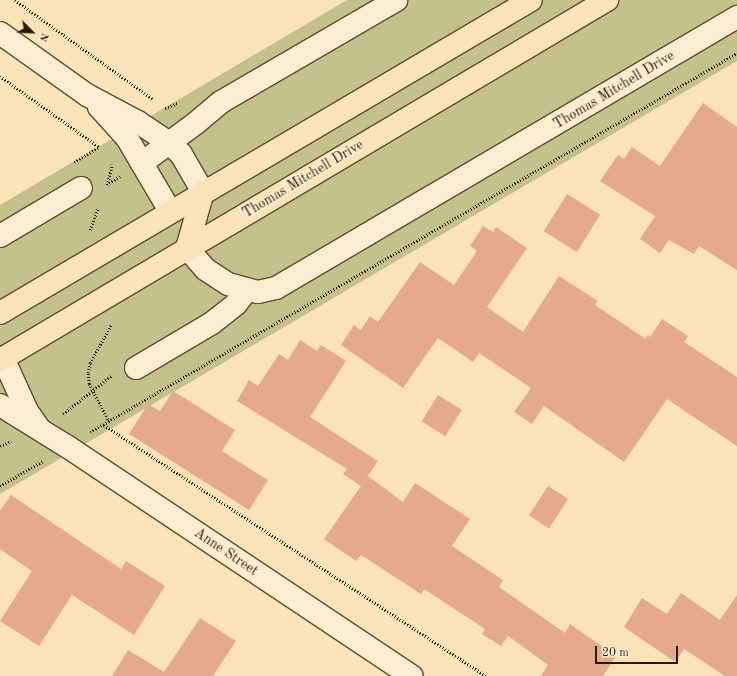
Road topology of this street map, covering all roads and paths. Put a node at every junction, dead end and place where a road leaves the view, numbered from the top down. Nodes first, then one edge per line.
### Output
1 (15, 0) edge
2 (396, 0) edge
3 (531, 0) edge
4 (607, 0) edge
5 (737, 16) edge
6 (0, 33) edge
7 (737, 53) edge
8 (0, 76) edge
9 (87, 95) junction
10 (180, 101) dead end
11 (156, 102) dead end
12 (162, 105) dead end
13 (170, 143) junction
14 (99, 147) dead end
15 (142, 163) junction
16 (81, 188) joint
17 (203, 192) junction
18 (170, 211) junction
19 (0, 236) edge
20 (187, 248) junction
21 (246, 291) junction
22 (4, 307) edge
23 (1, 358) edge
24 (136, 368) joint
25 (0, 405) edge
26 (104, 425) junction
27 (39, 428) junction
28 (68, 447) junction
29 (0, 486) edge
30 (412, 676) edge
31 (486, 676) edge

1 - 11 path
2 - 13 street
3 - 17 main road
4 - 20 main road, Thomas Mitchell Drive
5 - 21 street, Thomas Mitchell Drive
6 - 9 street
7 - 26 path
8 - 14 path
9 - 13 street
9 - 15 street
10 - 12 path
13 - 15 street
13 - 17 street
15 - 16 path
15 - 18 street
16 - 19 street
17 - 18 main road
17 - 20 main road
18 - 20 main road
18 - 22 main road
20 - 21 street
20 - 23 main road, Thomas Mitchell Drive
21 - 24 street
23 - 27 street, Anne Street
24 - 27 path
25 - 27 street, Anne Street
26 - 28 path
26 - 31 path
27 - 28 street, Anne Street
28 - 29 path
28 - 30 street, Anne Street

